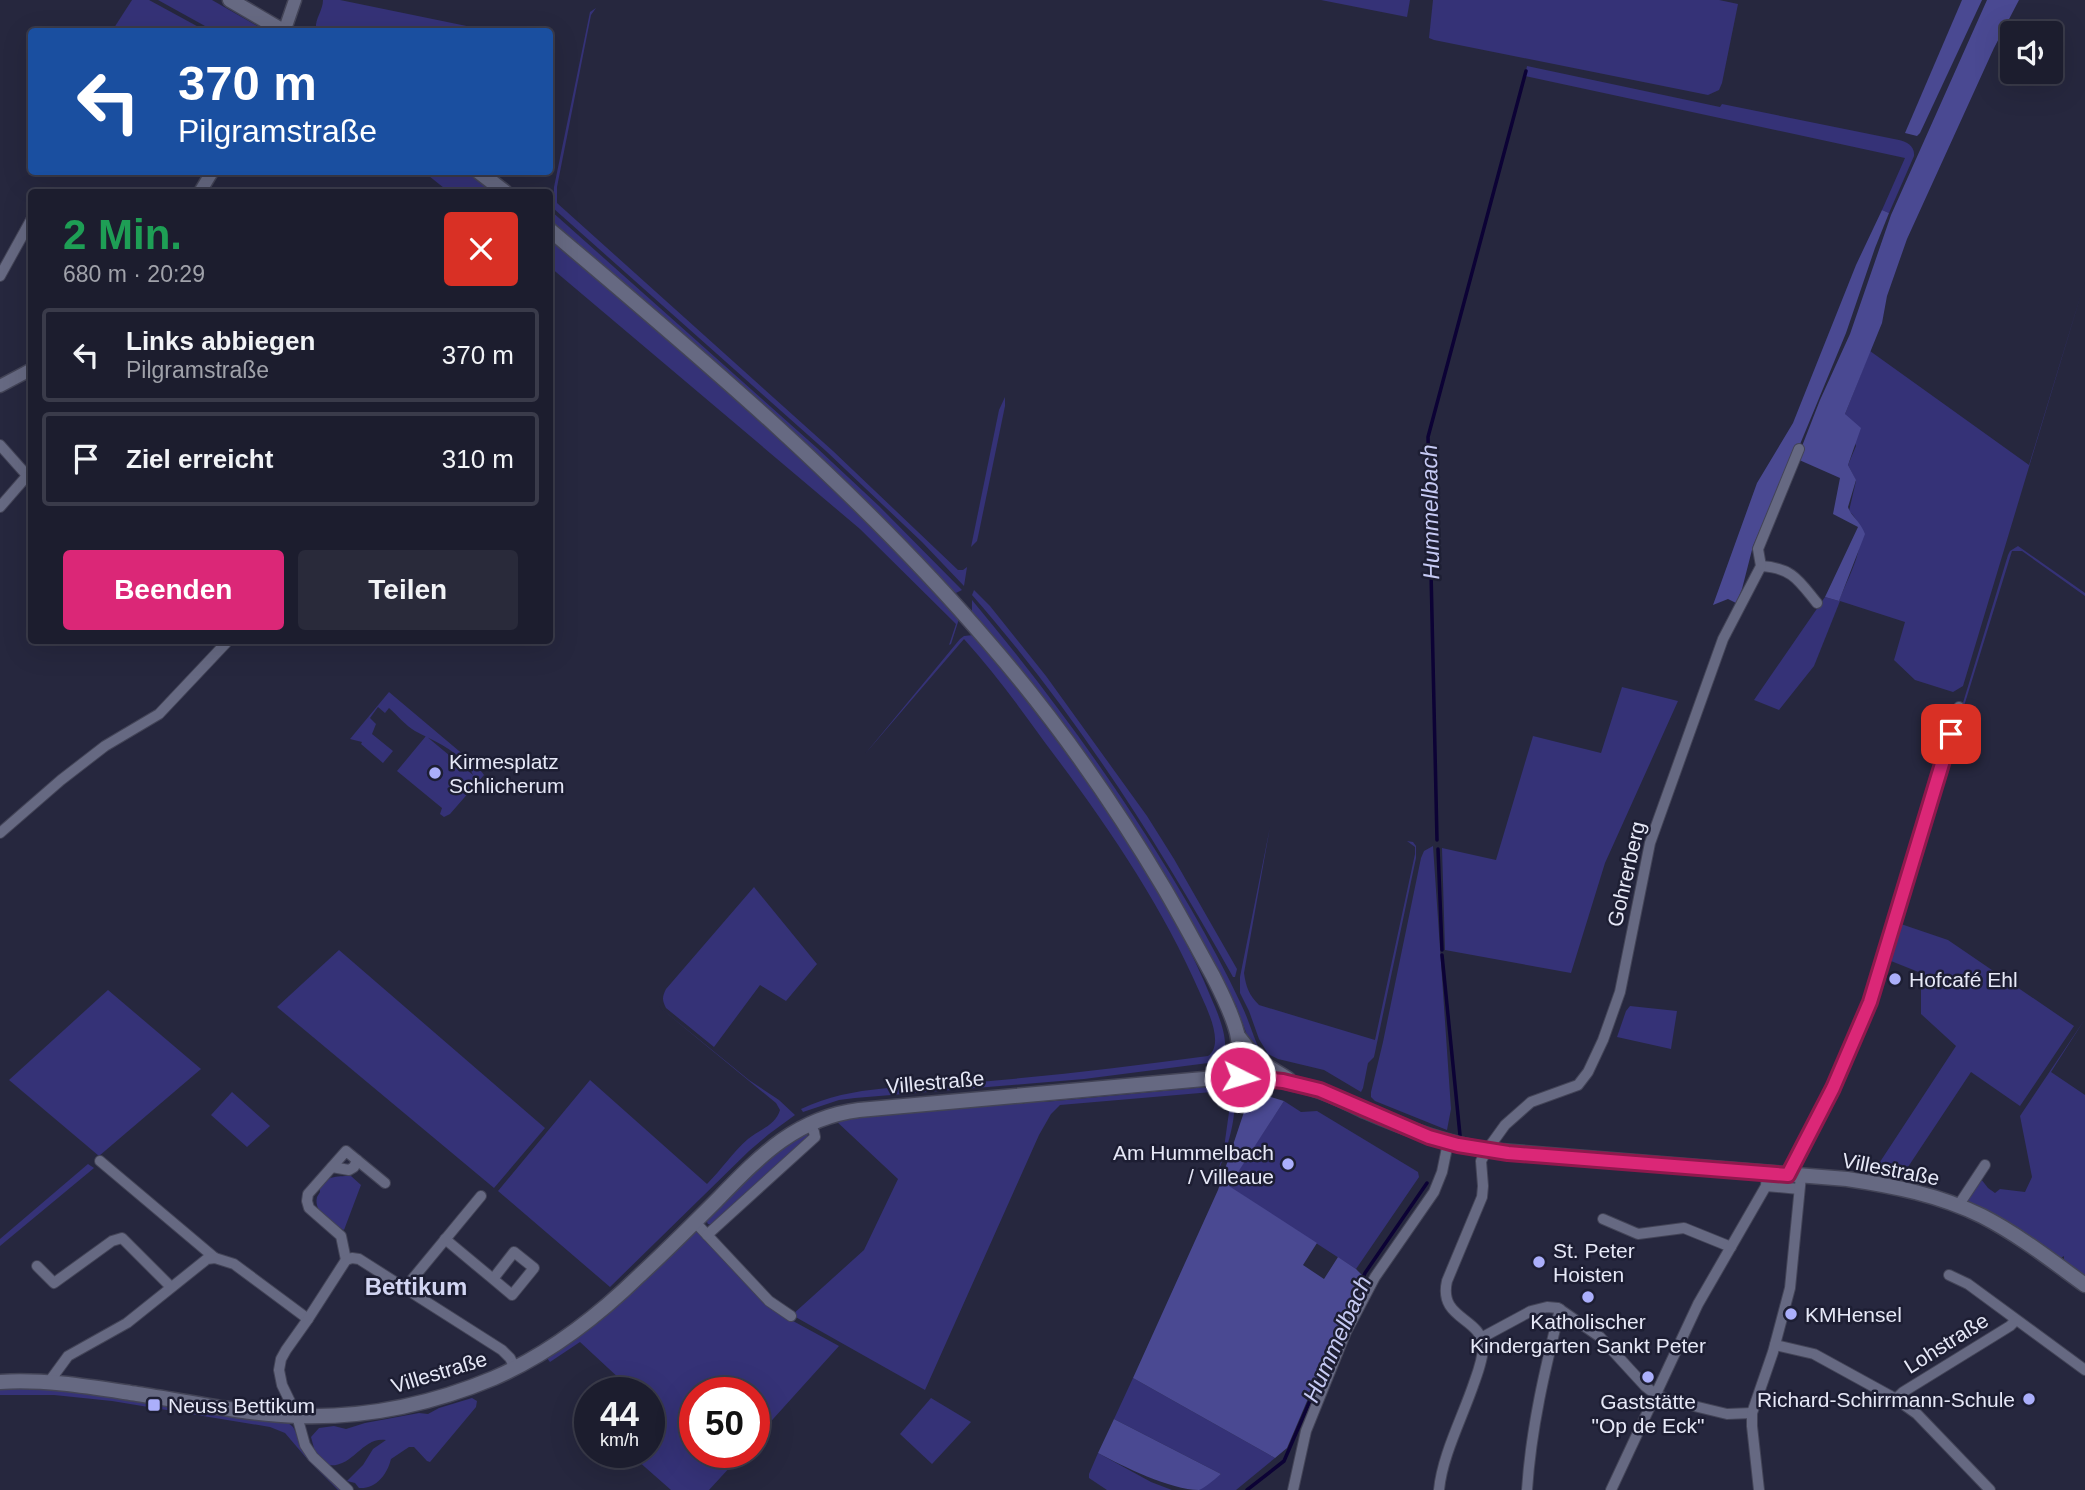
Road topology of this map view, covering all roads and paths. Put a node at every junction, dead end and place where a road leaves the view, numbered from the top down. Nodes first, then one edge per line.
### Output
1 (230, 0) edge
2 (295, 0) edge
3 (279, 28) edge
4 (285, 28) edge
5 (483, 175) edge
6 (501, 189) edge
7 (28, 225) edge
8 (553, 233) edge
9 (0, 276) edge
10 (28, 371) edge
11 (0, 386) edge
12 (0, 445) edge
13 (1800, 449) dead end
14 (28, 478) edge
15 (28, 480) edge
16 (0, 507) edge
17 (1761, 566) junction
18 (1817, 603) dead end
19 (223, 644) edge
20 (1959, 707) dead end
21 (0, 833) edge
22 (1237, 1034) junction
23 (1240, 1077) junction
24 (1295, 1083) junction
25 (809, 1123) junction
26 (1448, 1143) junction
27 (1487, 1150) junction
28 (100, 1161) dead end
29 (1985, 1165) dead end
30 (1766, 1180) junction
31 (1796, 1180) junction
32 (385, 1183) dead end
33 (481, 1196) dead end
34 (1958, 1206) junction
35 (1603, 1219) dead end
36 (695, 1222) junction
37 (707, 1235) junction
38 (445, 1239) junction
39 (1731, 1247) junction
40 (215, 1258) junction
41 (346, 1260) junction
42 (37, 1266) dead end
43 (1949, 1275) dead end
44 (493, 1279) dead end
45 (2085, 1285) edge
46 (171, 1287) junction
47 (405, 1287) junction
48 (1560, 1309) junction
49 (791, 1317) dead end
50 (308, 1319) junction
51 (2016, 1320) junction
52 (1481, 1338) junction
53 (1775, 1345) junction
54 (515, 1368) junction
55 (2085, 1370) edge
56 (0, 1382) edge
57 (48, 1382) junction
58 (1655, 1394) junction
59 (1896, 1399) junction
60 (1752, 1413) junction
61 (297, 1416) junction
62 (348, 1490) edge
63 (1293, 1490) edge
64 (1439, 1490) edge
65 (1527, 1490) edge
66 (1611, 1490) edge
67 (1759, 1490) edge
68 (1990, 1490) edge

1 - 3 main road
2 - 4 street
5 - 6 main road
7 - 9 street
8 - 22 main road
10 - 11 street
12 - 14 street
13 - 17 street, Gohrerberg
15 - 16 street
17 - 18 street
17 - 27 street, Gohrerberg
19 - 21 street
20 - 31 street
22 - 23 main road
22 - 24 main road
23 - 24 main road, Villestraße
23 - 25 main road, Villestraße
24 - 26 main road, Villestraße
25 - 36 main road, Villestraße
25 - 37 street
26 - 27 main road, Villestraße
26 - 63 street
27 - 30 main road, Villestraße
27 - 52 street
28 - 40 street
29 - 34 street, Villestraße
30 - 31 main road, Villestraße
30 - 39 street
31 - 34 main road, Villestraße
31 - 53 street
32 - 41 street
33 - 38 street
34 - 45 main road, Villestraße
35 - 39 street
36 - 37 street
36 - 54 main road, Villestraße
37 - 49 street
38 - 44 street
38 - 47 street
39 - 58 street
40 - 46 street
40 - 50 street
41 - 47 street
41 - 50 street
42 - 46 street
43 - 51 street, Lohstraße
46 - 57 street
47 - 54 street
48 - 52 street
48 - 58 street
48 - 65 street
50 - 61 street
51 - 55 street, Lohstraße
51 - 59 street, Lohstraße
52 - 64 street
53 - 59 street
53 - 60 street
54 - 61 main road, Villestraße
56 - 57 main road, Villestraße
57 - 61 main road, Villestraße
58 - 60 street
58 - 66 street
59 - 68 street
60 - 67 street
61 - 62 street

